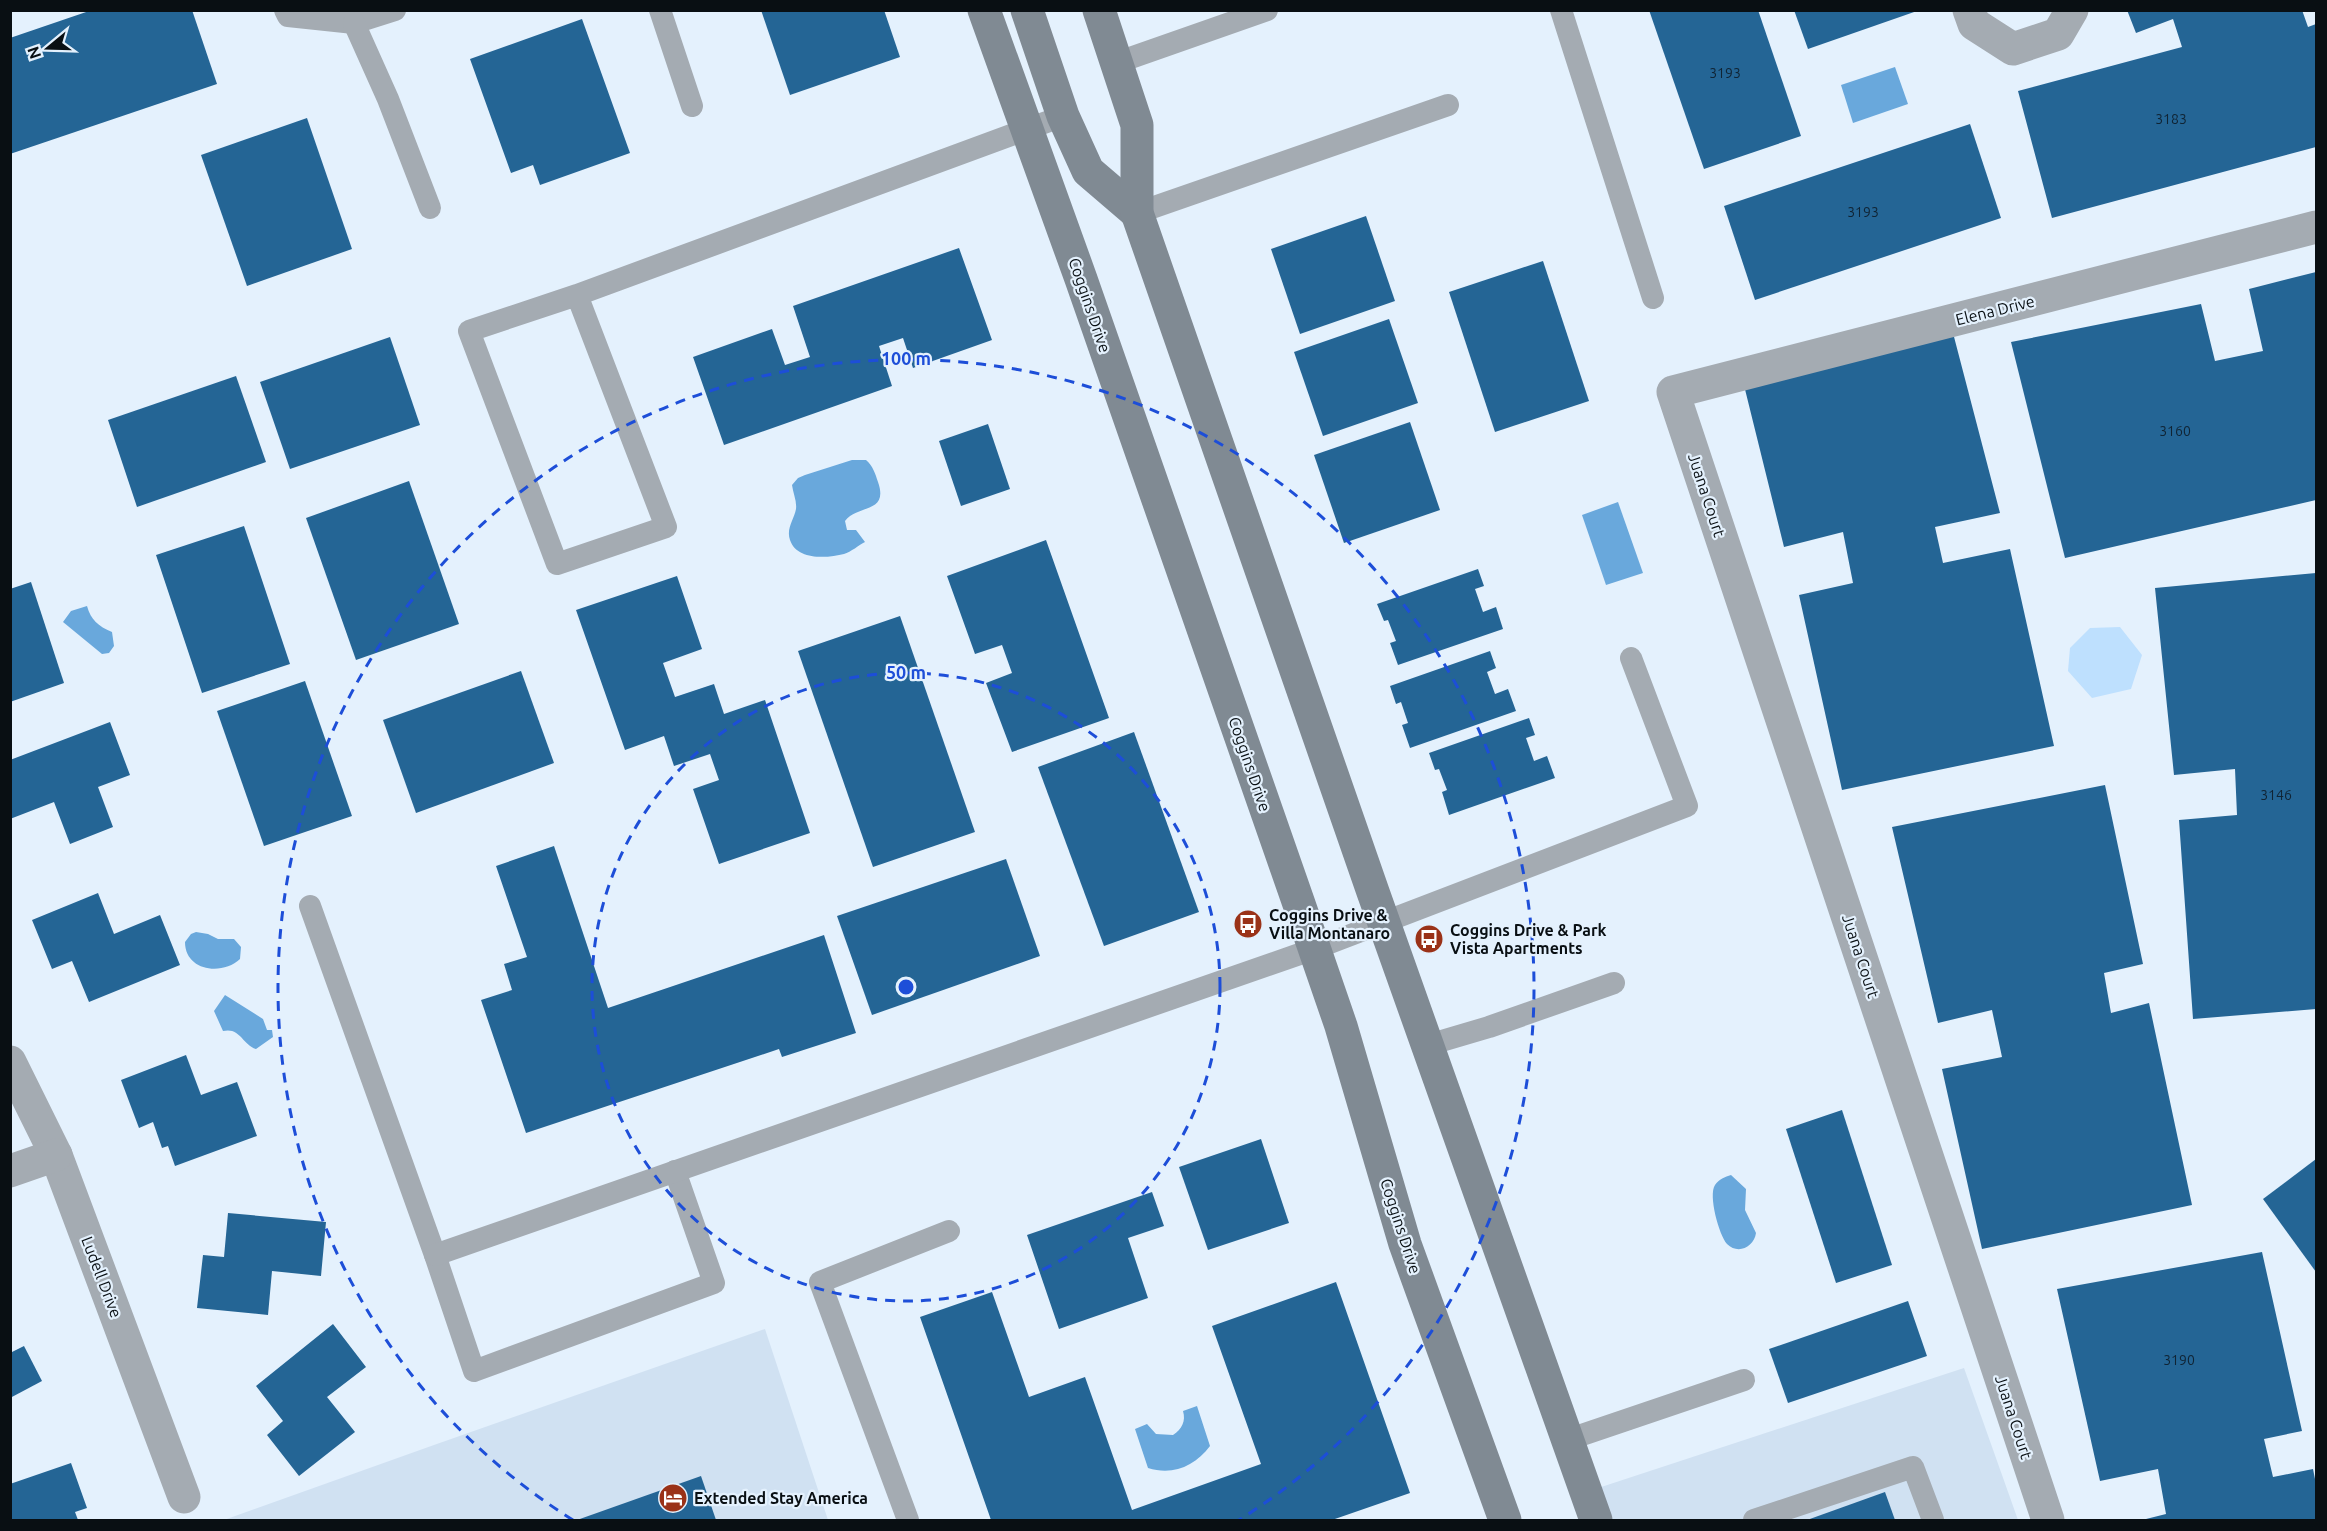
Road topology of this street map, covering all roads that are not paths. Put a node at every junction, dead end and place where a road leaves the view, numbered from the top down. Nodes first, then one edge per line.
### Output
1 (285, 10) edge
2 (395, 10) edge
3 (660, 10) edge
4 (984, 10) edge
5 (1027, 10) edge
6 (1099, 10) edge
7 (1267, 10) edge
8 (1561, 10) edge
9 (1969, 10) edge
10 (2072, 10) edge
11 (354, 23) junction
12 (1116, 63) junction
13 (1448, 105) dead end
14 (692, 106) dead end
15 (1063, 116) junction
16 (1026, 129) junction
17 (430, 208) dead end
18 (1137, 213) junction
19 (2316, 227) edge
20 (577, 296) junction
21 (1653, 298) dead end
22 (1673, 392) joint
23 (1631, 658) dead end
24 (310, 906) dead end
25 (1384, 921) junction
26 (1314, 949) junction
27 (1614, 983) dead end
28 (1428, 1046) junction
29 (10, 1062) edge
30 (56, 1155) junction
31 (10, 1171) edge
32 (675, 1171) junction
33 (949, 1231) dead end
34 (435, 1255) junction
35 (1744, 1380) dead end
36 (1567, 1440) junction
37 (184, 1497) dead end
38 (908, 1521) edge
39 (1505, 1521) edge
40 (1596, 1521) edge
41 (1754, 1521) edge
42 (1933, 1521) edge
43 (2048, 1521) edge

1 - 11 lane
2 - 11 lane
3 - 14 lane
4 - 16 street, Coggins Drive
5 - 15 street
6 - 12 street
7 - 12 lane
8 - 21 lane
9 - 10 street
11 - 17 lane
12 - 18 street
13 - 18 lane
15 - 16 lane
15 - 18 street
16 - 20 lane
16 - 26 street, Coggins Drive
18 - 25 street
19 - 22 street, Elena Drive
20 - 20 lane
22 - 43 street, Juana Court
23 - 25 lane
24 - 34 lane
25 - 26 lane
25 - 28 street
26 - 32 lane
26 - 39 street, Coggins Drive
27 - 28 lane
28 - 36 street
29 - 30 street, Ludell Drive
30 - 31 street
30 - 37 street, Ludell Drive
32 - 34 lane
32 - 34 lane
33 - 38 lane
35 - 36 lane
36 - 40 street
41 - 42 lane

